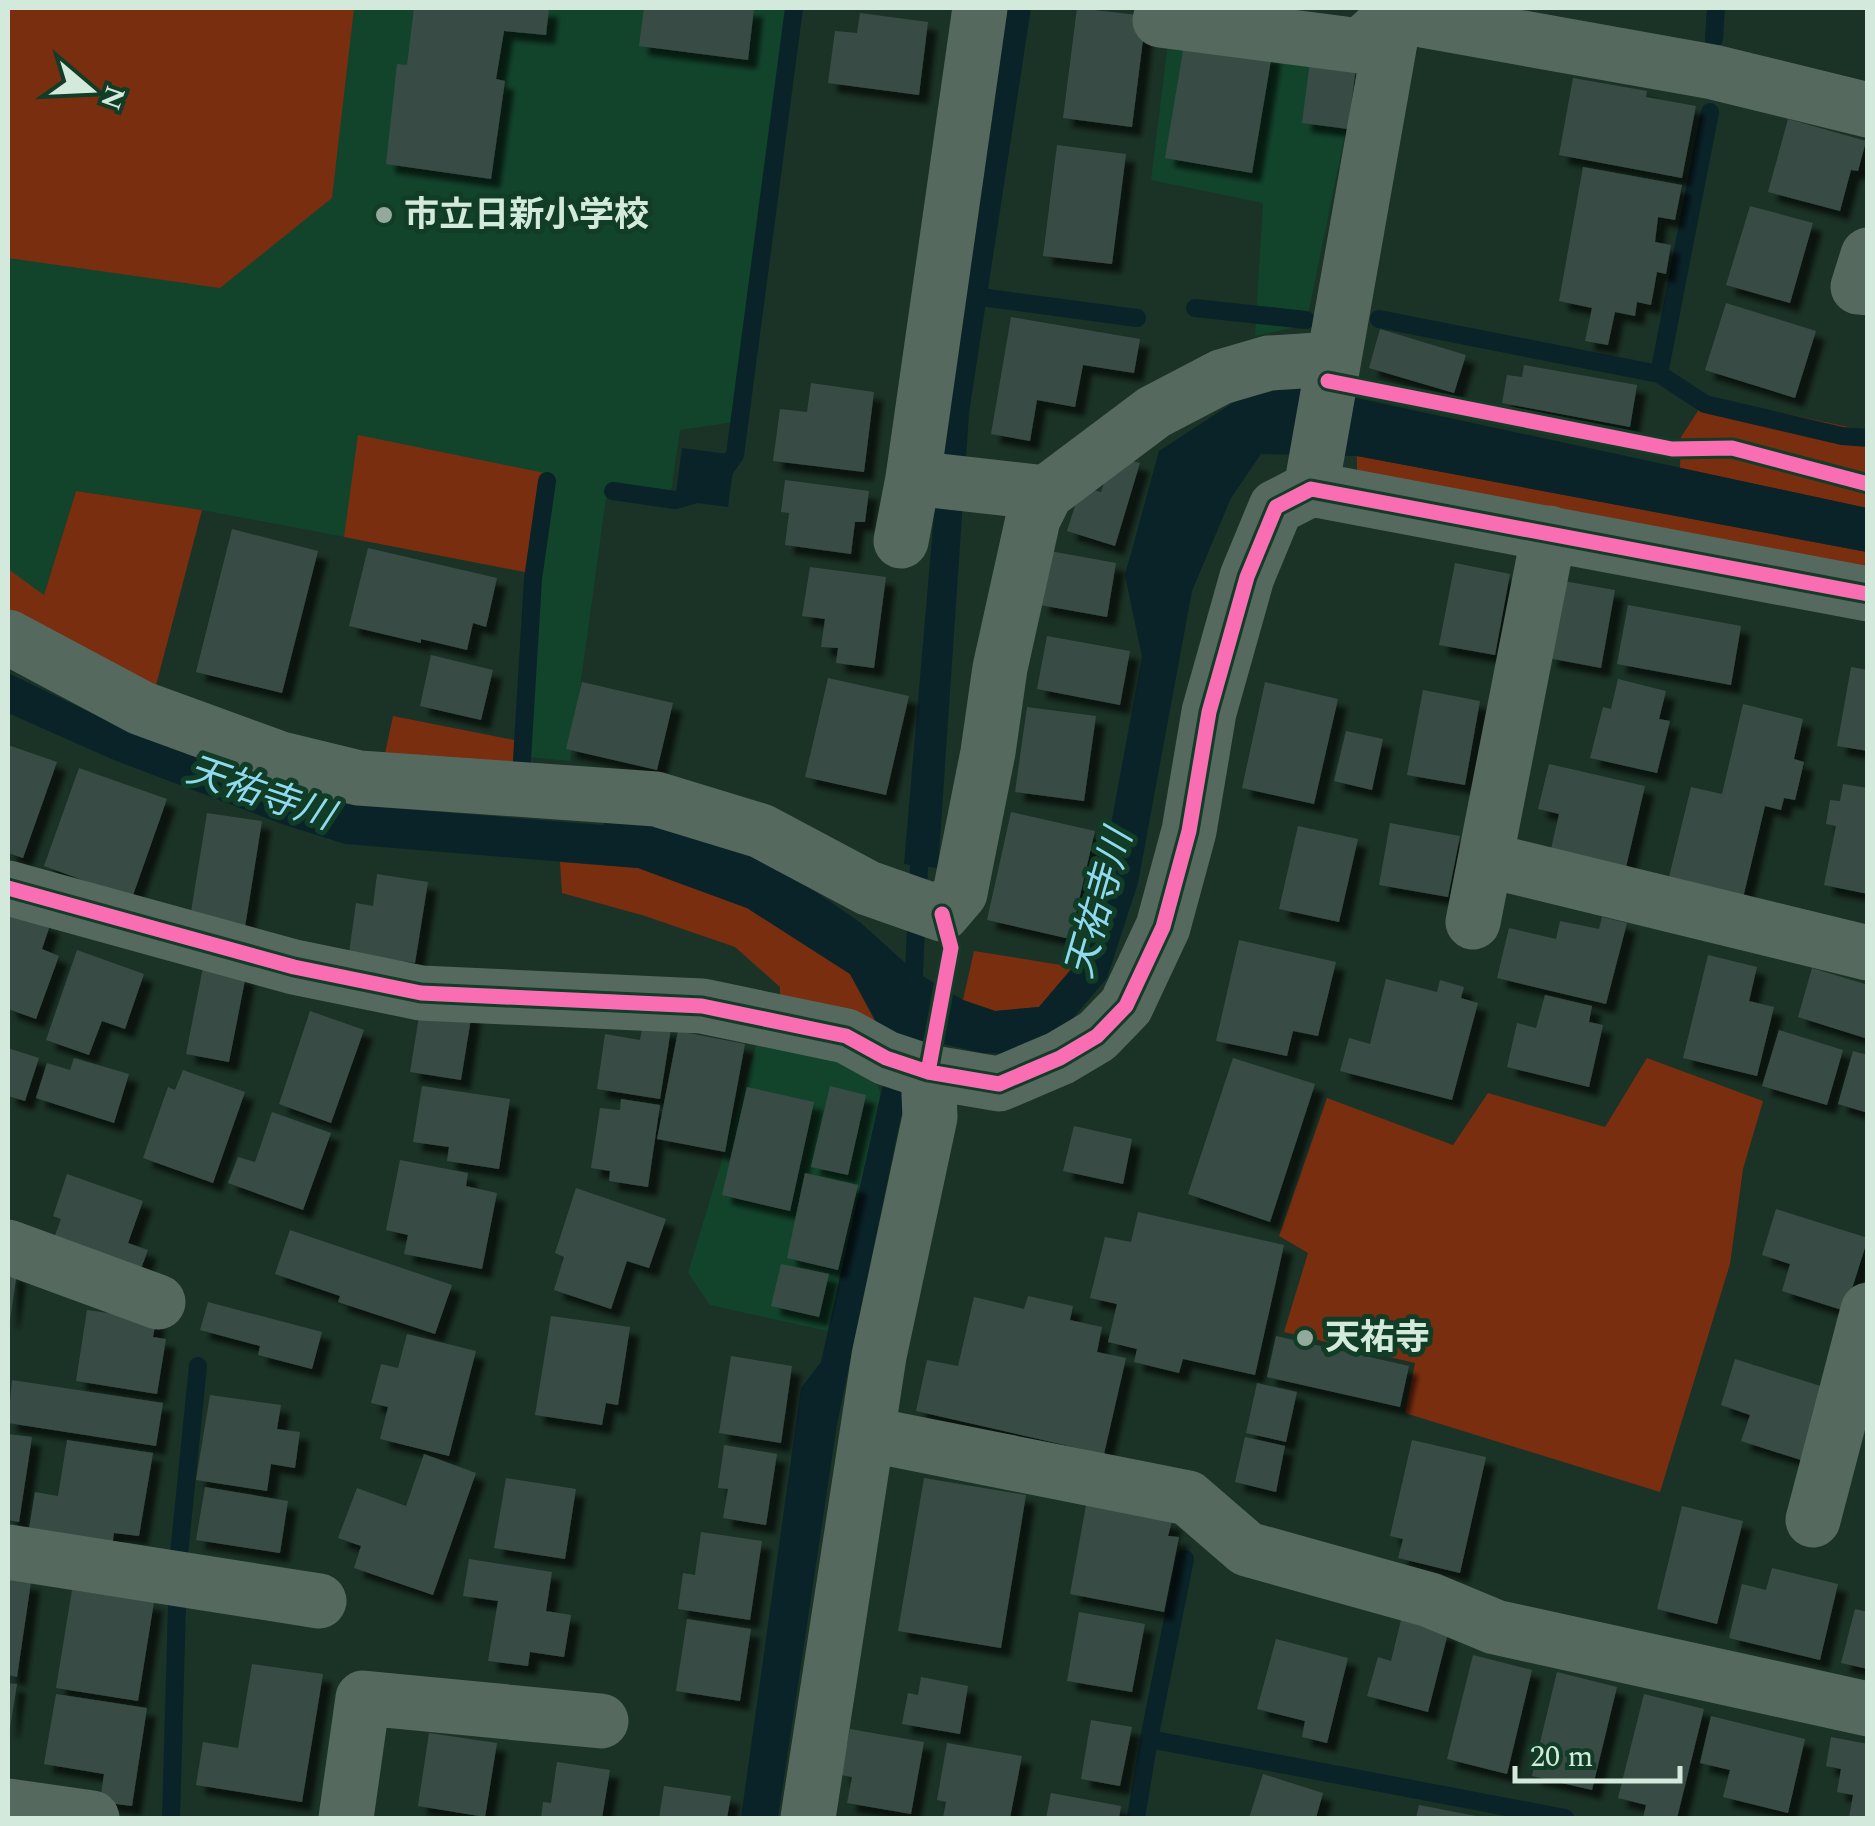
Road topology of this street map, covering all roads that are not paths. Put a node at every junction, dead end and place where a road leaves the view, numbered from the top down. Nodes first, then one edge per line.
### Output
1 (980, 8) edge
2 (1395, 11) edge
3 (1160, 20) dead end
4 (1868, 110) edge
5 (1868, 255) edge
6 (1868, 288) edge
7 (1331, 370) junction
8 (913, 478) junction
9 (1311, 489) junction
10 (1046, 493) junction
11 (1550, 534) junction
12 (901, 542) dead end
13 (1868, 594) edge
14 (8, 637) edge
15 (1488, 860) junction
16 (8, 888) edge
17 (1473, 922) dead end
18 (1868, 953) edge
19 (907, 1065) junction
20 (8, 1247) edge
21 (158, 1302) dead end
22 (1868, 1310) edge
23 (867, 1434) junction
24 (1813, 1520) dead end
25 (8, 1552) edge
26 (319, 1601) dead end
27 (1868, 1709) edge
28 (602, 1721) dead end
29 (8, 1806) edge
30 (92, 1818) edge
31 (346, 1818) edge
32 (808, 1818) edge

1 - 8 street
2 - 3 street
2 - 4 street
2 - 7 street
5 - 6 street
7 - 9 street
7 - 10 street
8 - 10 street
8 - 12 street
9 - 11 street
9 - 19 street
10 - 14 street
11 - 13 street
11 - 15 street
15 - 17 street
15 - 18 street
16 - 19 street
19 - 23 street
20 - 21 street
22 - 24 street
23 - 27 street
23 - 32 street
25 - 26 street
28 - 31 street
29 - 30 street

